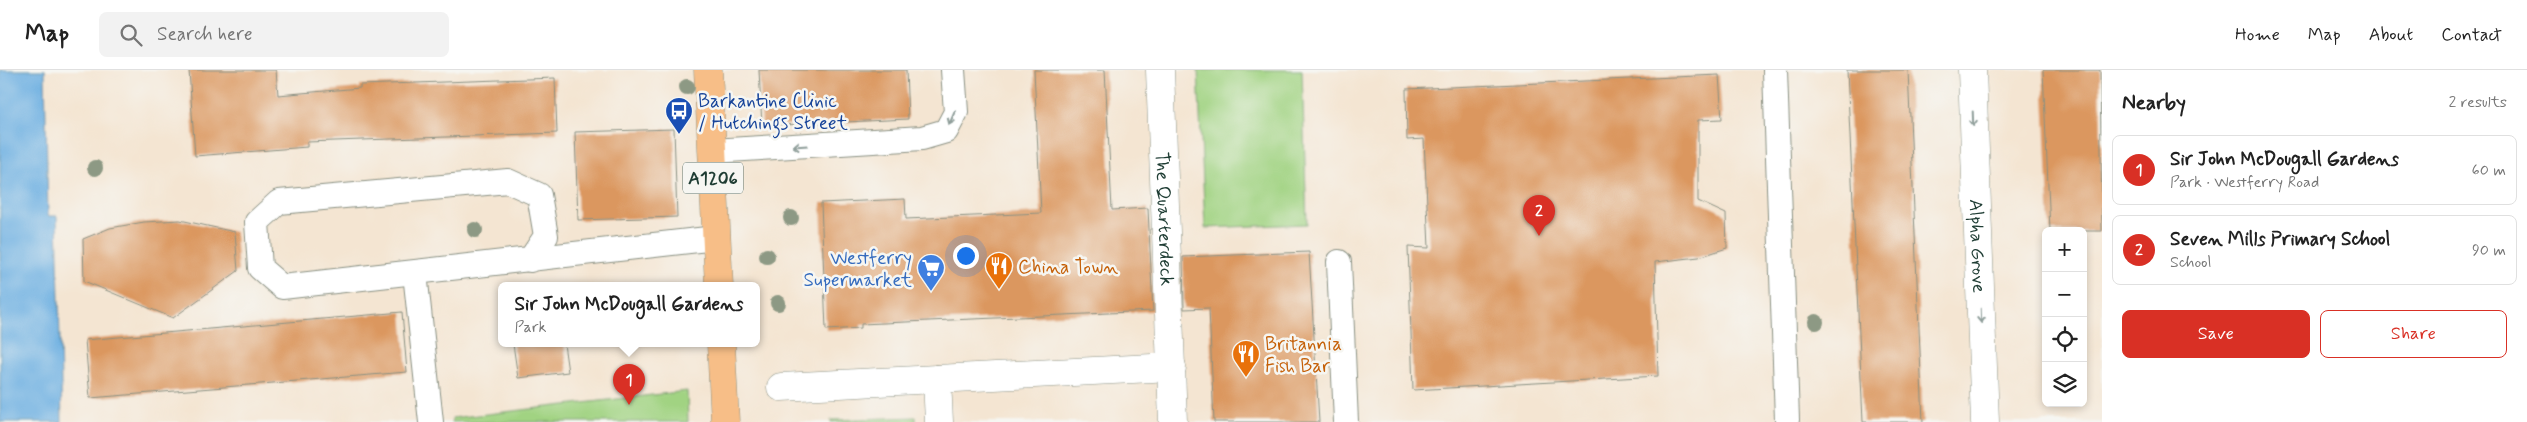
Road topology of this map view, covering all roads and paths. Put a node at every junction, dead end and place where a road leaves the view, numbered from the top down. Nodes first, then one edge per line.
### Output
1 (708, 70) edge
2 (953, 70) edge
3 (1160, 70) edge
4 (1775, 70) edge
5 (1972, 70) edge
6 (712, 152) junction
7 (546, 236) junction
8 (716, 238) junction
9 (568, 255) junction
10 (530, 260) junction
11 (1339, 262) dead end
12 (415, 273) junction
13 (718, 282) edge
14 (721, 347) edge
15 (1172, 367) junction
16 (937, 379) junction
17 (781, 387) dead end
18 (1786, 420) dead end
19 (431, 422) edge
20 (725, 422) edge
21 (939, 422) edge
22 (1173, 422) edge
23 (1346, 422) edge
24 (1985, 422) edge

1 - 6 main road, A1206
2 -> 6 lane
3 - 15 street, The Quarterdeck
4 - 18 lane
5 -> 24 street, Alpha Grove
6 - 8 main road, A1206
7 - 9 lane
7 - 10 lane
7 - 12 lane
8 - 9 lane
8 - 13 main road, A1206
9 - 10 lane
10 - 12 lane
11 - 23 lane
12 - 19 lane
14 - 20 main road
15 - 16 street
15 - 22 street, The Quarterdeck
16 - 17 street
16 - 21 street

